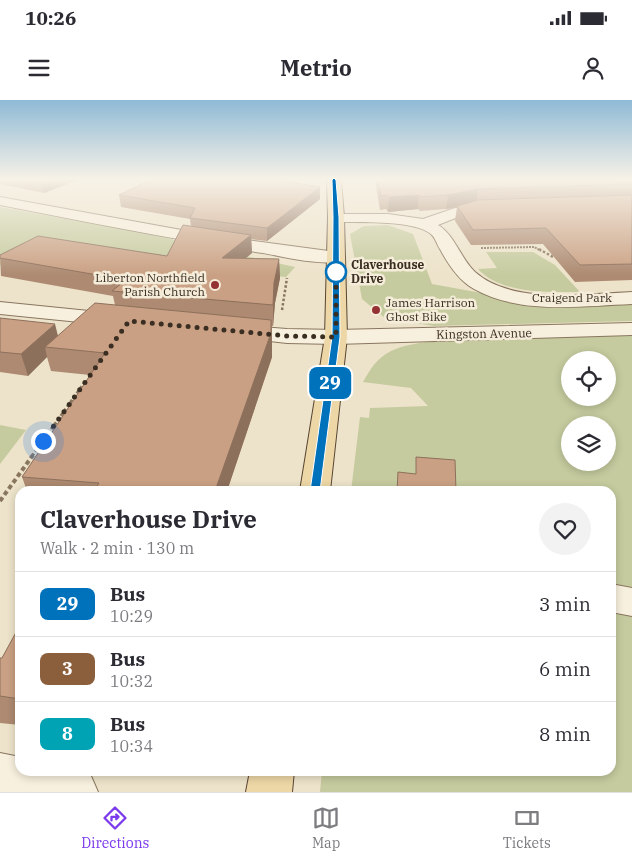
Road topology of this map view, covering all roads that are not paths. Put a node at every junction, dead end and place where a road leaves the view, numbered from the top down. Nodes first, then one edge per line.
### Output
1 (61, 212) edge
2 (336, 212) edge
3 (459, 212) edge
4 (336, 217) junction
5 (422, 225) junction
6 (336, 257) junction
7 (632, 298) edge
8 (0, 308) edge
9 (139, 322) edge
10 (632, 329) edge
11 (218, 330) edge
12 (336, 337) junction
13 (316, 486) edge
14 (616, 599) edge
15 (632, 602) edge
16 (0, 776) edge
17 (271, 776) edge
18 (75, 792) edge
19 (269, 792) edge

1 - 6 street
2 - 4 main road
3 - 5 street
4 - 5 street, Craigend Park
4 - 6 main road
5 - 7 street, Craigend Park
6 - 12 main road
8 - 9 street
10 - 12 street, Kingston Avenue
11 - 12 street, Kingston Avenue
12 - 13 main road
14 - 15 street
16 - 18 street
17 - 19 main road

